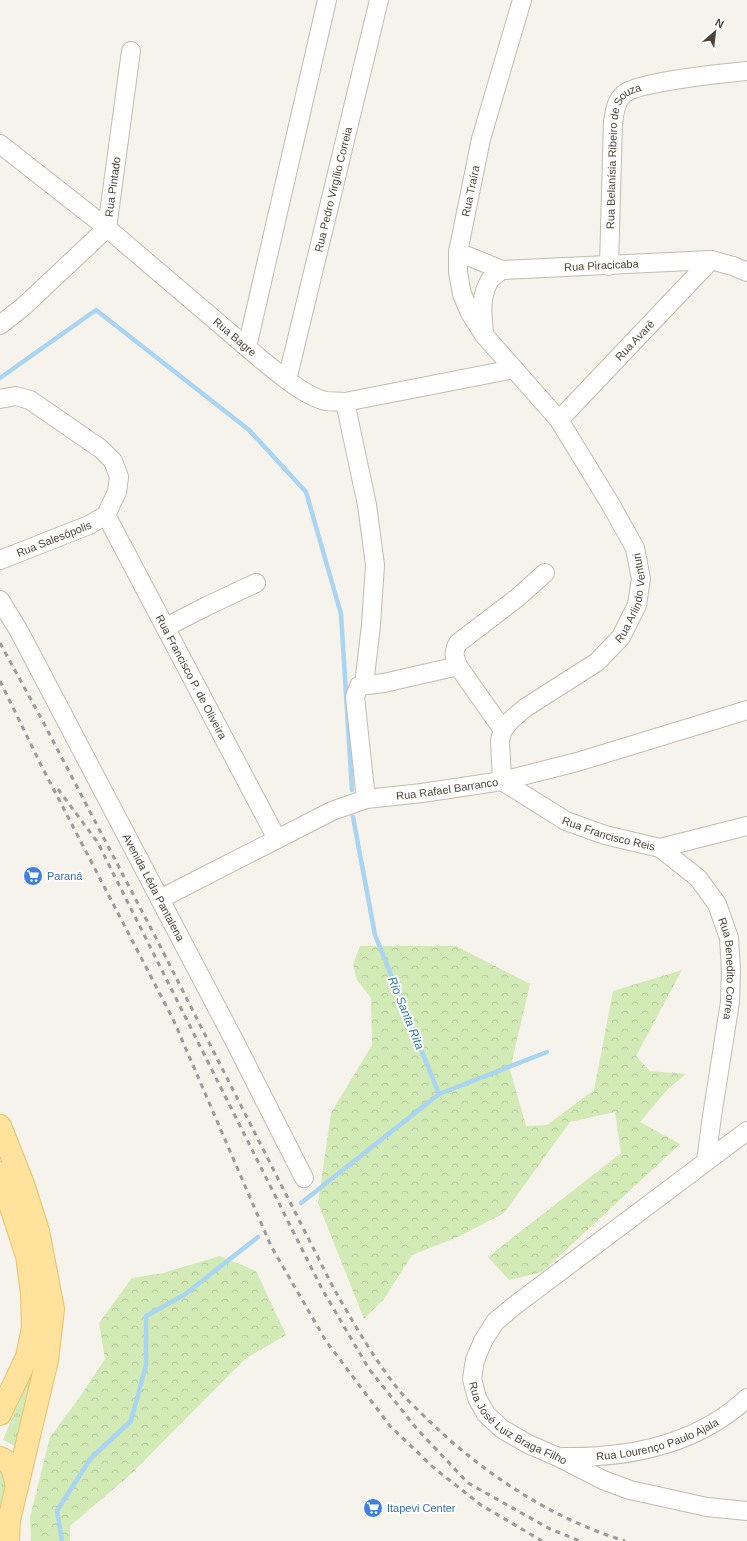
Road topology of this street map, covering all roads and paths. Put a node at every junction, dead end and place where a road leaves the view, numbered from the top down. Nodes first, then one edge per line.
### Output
1 (327, 0) edge
2 (379, 0) edge
3 (522, 0) edge
4 (131, 51) dead end
5 (747, 71) edge
6 (0, 144) edge
7 (107, 228) junction
8 (458, 252) junction
9 (711, 260) junction
10 (609, 266) junction
11 (502, 270) junction
12 (747, 272) edge
13 (0, 325) edge
14 (484, 335) junction
15 (247, 347) junction
16 (514, 369) junction
17 (286, 380) junction
18 (0, 399) edge
19 (345, 402) junction
20 (559, 420) junction
21 (106, 515) junction
22 (0, 560) edge
23 (545, 573) dead end
24 (256, 583) dead end
25 (0, 600) edge
26 (166, 627) junction
27 (458, 666) junction
28 (364, 685) junction
29 (747, 710) edge
30 (503, 730) junction
31 (502, 781) junction
32 (366, 799) junction
33 (747, 826) edge
34 (277, 839) junction
35 (660, 848) junction
36 (160, 899) junction
37 (0, 1126) edge
38 (747, 1131) edge
39 (706, 1161) junction
40 (0, 1173) edge
41 (304, 1178) dead end
42 (747, 1398) edge
43 (0, 1414) edge
44 (558, 1456) junction
45 (0, 1458) edge
46 (17, 1487) junction
47 (747, 1511) edge
48 (8, 1541) edge

1 - 15 street
2 - 17 street, Rua Pedro Virgílio Correia
3 - 8 street, Rua Traíra
4 - 7 street, Rua Pintado
5 - 10 street, Rua Belanísia Ribeiro de Souza
6 - 7 street, Rua Bagre
7 - 13 street, Rua Pintado
7 - 15 street, Rua Bagre
8 - 11 street, Rua Piracicaba
8 - 14 street, Rua Traíra
9 - 10 street, Rua Piracicaba
9 - 12 street, Rua Piracicaba
9 - 20 street, Rua Avaré
10 - 11 street, Rua Piracicaba
11 - 14 street
14 - 16 street, Rua Traíra
15 - 17 street, Rua Bagre
16 - 19 street, Rua Bagre
16 - 20 street, Rua Arlindo Venturi
17 - 19 street, Rua Bagre
18 - 21 street
19 - 28 street
20 - 30 street, Rua Arlindo Venturi
21 - 22 street, Rua Salesópolis
21 - 26 street, Rua Francisco P. de Oliveira
23 - 27 street
24 - 26 street
25 - 36 street, Avenida Lêda Pantalena
26 - 34 street, Rua Francisco P. de Oliveira
27 - 28 street
27 - 30 street
28 - 32 street
29 - 31 street, Rua Rafael Barranco
30 - 31 street
31 - 32 street, Rua Rafael Barranco
31 - 35 street, Rua Francisco Reis
32 - 34 street, Rua Rafael Barranco
33 - 35 street, Rua Francisco Reis
34 - 36 street, Rua Rafael Barranco
35 - 39 street, Rua Benedito Correa
36 - 41 street, Avenida Lêda Pantalena
37 - 46 main road
38 - 39 street, Rua José Luiz Braga Filho
39 - 44 street, Rua José Luiz Braga Filho
40 - 43 main road
42 - 44 street, Rua Lourenço Paulo Ajala
44 - 47 street, Rua José Luiz Braga Filho
45 - 46 main road
46 - 48 main road

